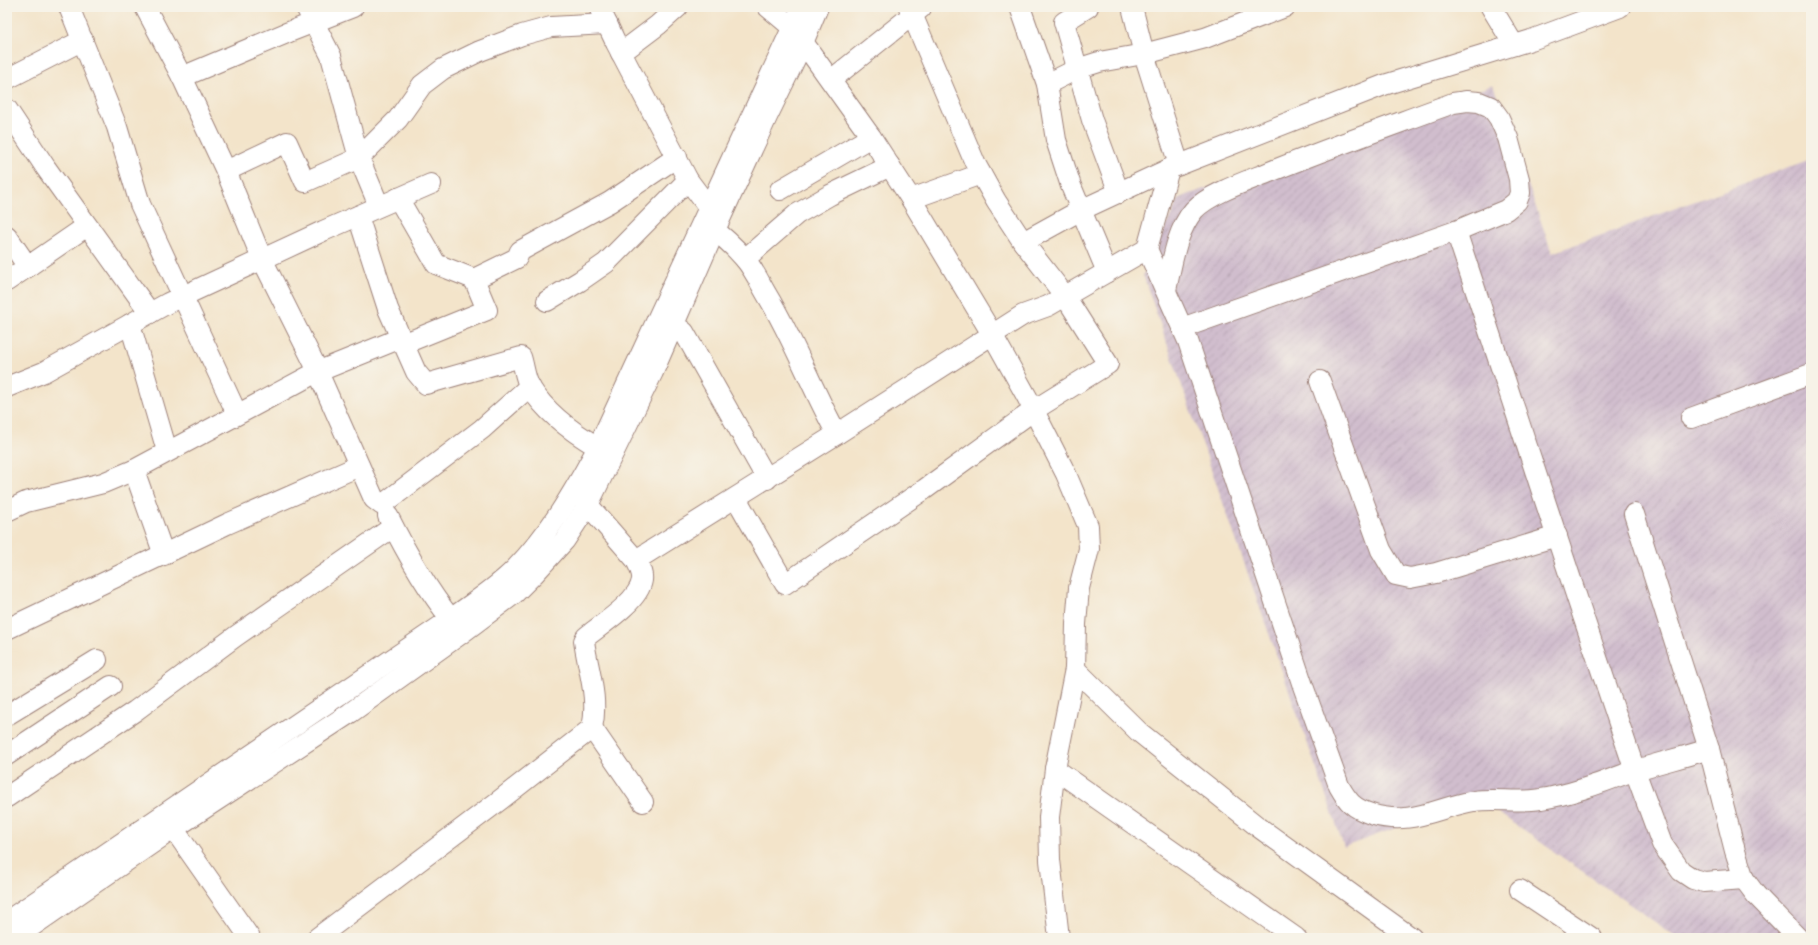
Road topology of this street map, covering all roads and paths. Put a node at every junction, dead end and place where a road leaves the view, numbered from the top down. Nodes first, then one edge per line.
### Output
1 (69, 7) edge
2 (145, 7) edge
3 (353, 7) edge
4 (678, 7) edge
5 (768, 7) edge
6 (802, 7) edge
7 (818, 7) edge
8 (1020, 7) edge
9 (1088, 7) edge
10 (1132, 7) edge
11 (1285, 7) edge
12 (1491, 7) edge
13 (1620, 7) edge
14 (915, 10) edge
15 (1590, 12) edge
16 (310, 15) edge
17 (603, 15) edge
18 (798, 35) junction
19 (83, 40) junction
20 (1514, 45) junction
21 (621, 53) junction
22 (1144, 54) junction
23 (1077, 69) junction
24 (182, 78) junction
25 (7, 79) edge
26 (830, 80) junction
27 (1046, 84) junction
28 (7, 109) edge
29 (871, 137) junction
30 (359, 158) junction
31 (677, 158) junction
32 (890, 166) junction
33 (1174, 167) junction
34 (226, 171) junction
35 (981, 174) junction
36 (688, 180) junction
37 (431, 184) dead end
38 (780, 190) dead end
39 (1118, 193) junction
40 (398, 198) junction
41 (911, 199) junction
42 (379, 206) junction
43 (1081, 210) junction
44 (358, 216) junction
45 (709, 220) junction
46 (87, 226) junction
47 (1456, 231) junction
48 (7, 236) edge
49 (1023, 242) junction
50 (1147, 249) junction
51 (262, 259) junction
52 (745, 259) junction
53 (28, 267) junction
54 (1107, 272) junction
55 (474, 279) junction
56 (7, 281) edge
57 (1166, 290) junction
58 (183, 296) junction
59 (1065, 296) junction
60 (547, 301) dead end
61 (150, 313) junction
62 (667, 319) junction
63 (130, 324) junction
64 (1182, 328) junction
65 (992, 334) junction
66 (402, 341) junction
67 (317, 372) junction
68 (1811, 374) edge
69 (1320, 381) dead end
70 (530, 386) junction
71 (7, 387) edge
72 (1034, 410) junction
73 (237, 414) junction
74 (1691, 418) dead end
75 (837, 434) junction
76 (598, 447) junction
77 (167, 451) junction
78 (359, 466) junction
79 (134, 470) junction
80 (767, 479) junction
81 (575, 490) junction
82 (736, 498) junction
83 (588, 505) junction
84 (382, 506) junction
85 (7, 511) edge
86 (1634, 514) dead end
87 (393, 527) junction
88 (1557, 536) junction
89 (164, 554) junction
90 (636, 560) junction
91 (451, 619) junction
92 (7, 629) edge
93 (97, 660) dead end
94 (1075, 669) junction
95 (111, 686) dead end
96 (29, 701) junction
97 (7, 715) edge
98 (592, 728) junction
99 (46, 729) junction
100 (1709, 749) junction
101 (7, 755) edge
102 (1055, 769) junction
103 (1635, 771) junction
104 (7, 797) edge
105 (643, 802) dead end
106 (168, 821) junction
107 (1744, 879) junction
108 (1520, 890) dead end
109 (7, 921) edge
110 (15, 938) edge
111 (250, 938) edge
112 (317, 938) edge
113 (1059, 938) edge
114 (1296, 938) edge
115 (1412, 938) edge
116 (1592, 938) edge
117 (1798, 938) edge

1 - 19 street
2 - 24 street
3 - 16 street
4 - 21 street
5 - 18 street
6 - 18 street
7 - 18 street
8 - 27 street
9 - 23 street
10 - 22 street
11 - 22 street
12 - 20 street
13 - 15 street
14 - 26 street
14 - 35 street
15 - 20 street
16 - 24 street
16 - 30 street
17 - 21 street
17 - 30 street
18 - 26 street
18 - 45 street
19 - 25 street
19 - 58 street
20 - 33 street
21 - 31 street
22 - 23 street
22 - 33 street
23 - 27 street
23 - 39 street
24 - 34 street
26 - 29 street
27 - 43 street
28 - 46 street
29 - 32 street
29 - 38 street
30 - 34 street
30 - 42 street
31 - 36 street
31 - 55 street
32 - 41 street
32 - 52 street
33 - 39 street
33 - 50 street
34 - 51 street
35 - 41 street
35 - 49 street
36 - 45 street
36 - 60 street
37 - 40 street
39 - 43 street
40 - 42 street
40 - 55 street
41 - 65 street
42 - 44 street
43 - 49 street
43 - 54 street
44 - 51 street
44 - 66 street
45 - 52 street
45 - 62 street
46 - 53 street
46 - 61 street
47 - 57 street
47 - 64 street
47 - 88 street
48 - 53 street
49 - 59 street
50 - 54 street
50 - 57 street
51 - 58 street
51 - 67 street
52 - 75 street
53 - 56 street
54 - 59 street
55 - 66 street
57 - 64 street
58 - 61 street
58 - 73 street
59 - 65 street
59 - 72 street
61 - 63 street
62 - 76 street
62 - 80 street
62 - 83 street
63 - 71 street
63 - 77 street
64 - 103 street
65 - 72 street
65 - 75 street
66 - 67 street
66 - 70 street
67 - 73 street
67 - 78 street
68 - 74 street
69 - 88 street
70 - 76 street
70 - 84 street
72 - 82 street
72 - 94 street
73 - 77 street
75 - 80 street
76 - 81 street
77 - 79 street
78 - 84 street
78 - 89 street
79 - 85 street
79 - 89 street
80 - 82 street
81 - 83 street
81 - 91 street
82 - 90 street
83 - 90 street
83 - 106 street
84 - 87 street
86 - 100 street
87 - 91 street
87 - 104 street
88 - 103 street
89 - 92 street
90 - 98 street
91 - 106 street
93 - 96 street
94 - 102 street
94 - 115 street
95 - 99 street
96 - 97 street
96 - 99 street
98 - 105 street
98 - 112 street
99 - 101 street
100 - 103 street
100 - 107 street
102 - 113 street
102 - 114 street
103 - 107 street
106 - 109 street
106 - 110 street
106 - 111 street
107 - 117 street
108 - 116 street

